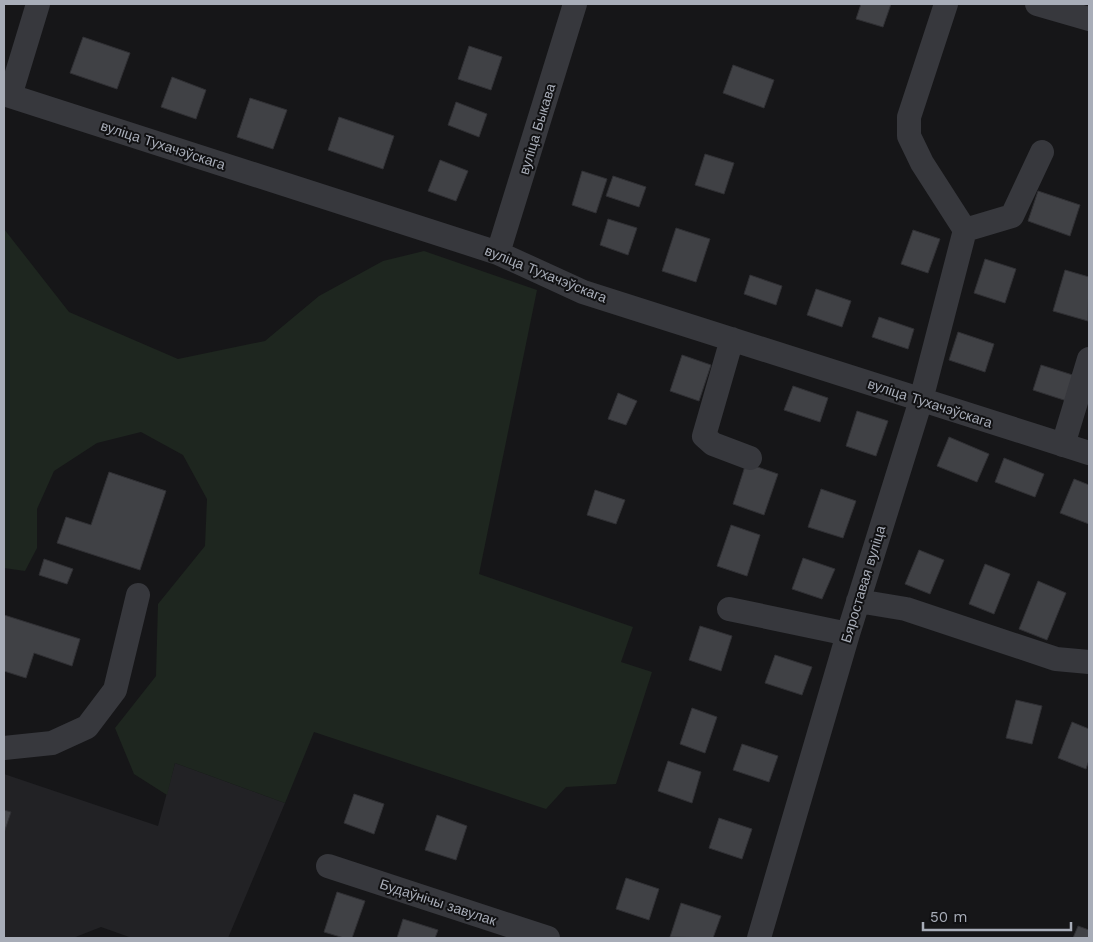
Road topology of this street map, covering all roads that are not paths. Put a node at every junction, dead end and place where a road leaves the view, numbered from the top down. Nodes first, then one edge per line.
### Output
1 (38, 4) edge
2 (575, 4) edge
3 (946, 4) edge
4 (1037, 4) edge
5 (1089, 19) edge
6 (7, 95) edge
7 (1042, 152) dead end
8 (965, 230) junction
9 (498, 253) junction
10 (732, 340) junction
11 (1089, 359) edge
12 (921, 400) junction
13 (1063, 445) junction
14 (1089, 453) edge
15 (750, 458) dead end
16 (138, 595) dead end
17 (858, 601) junction
18 (729, 609) dead end
19 (848, 634) junction
20 (1089, 662) edge
21 (4, 748) edge
22 (328, 866) dead end
23 (548, 938) edge
24 (759, 938) edge

1 - 6 street
2 - 9 street, вуліца Быкава
3 - 8 street
4 - 5 street
6 - 9 street, вуліца Тухачэўскага
7 - 8 street
8 - 12 street, Бяроставая вуліца
9 - 10 street, вуліца Тухачэўскага
10 - 12 street, вуліца Тухачэўскага
10 - 15 street
11 - 13 street
12 - 13 street, вуліца Тухачэўскага
12 - 17 street, Бяроставая вуліца
13 - 14 street, вуліца Тухачэўскага
16 - 21 street
17 - 19 street, Бяроставая вуліца
17 - 20 street
18 - 19 street
19 - 24 street, Бяроставая вуліца
22 - 23 street, Будаўнічы завулак

